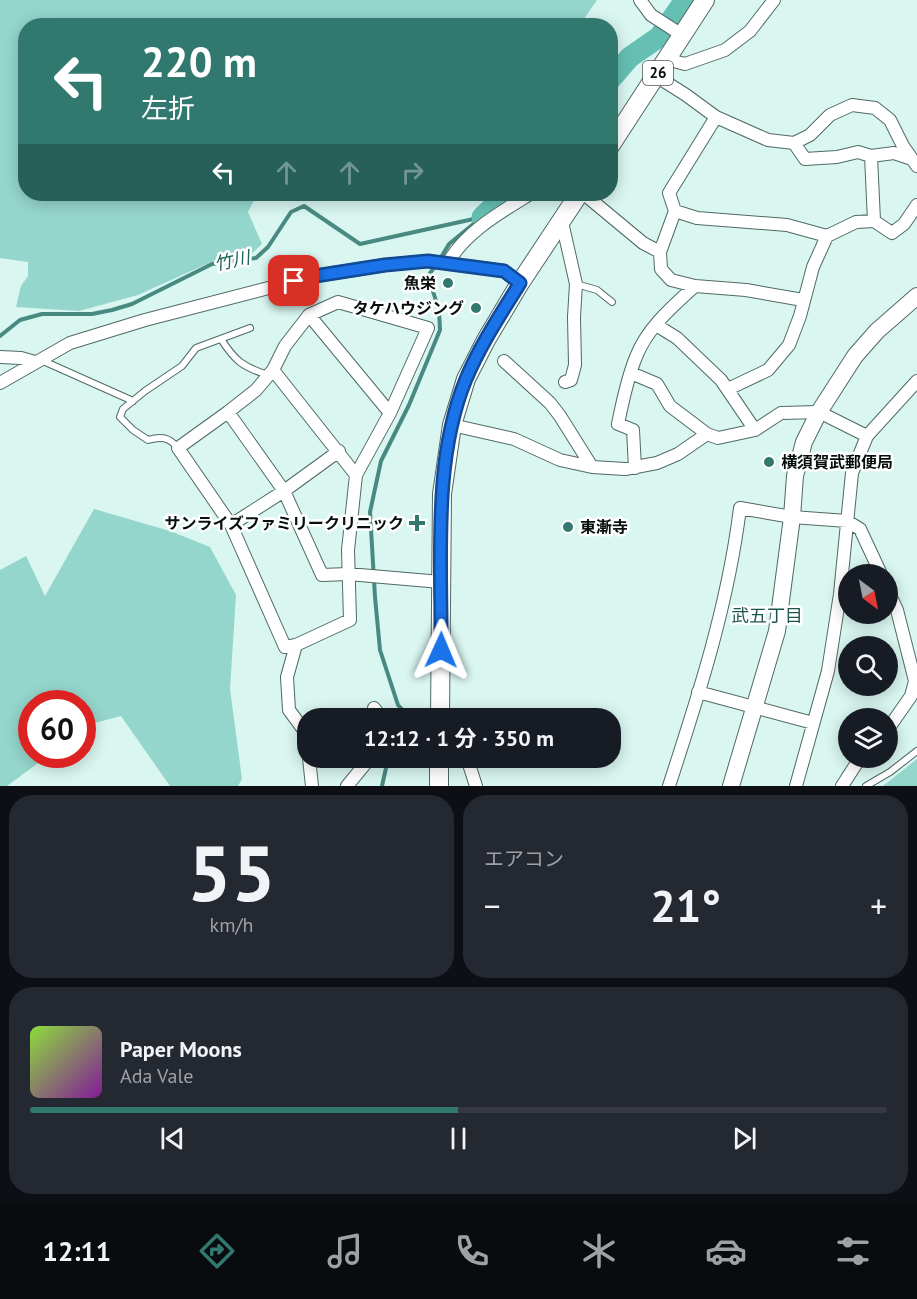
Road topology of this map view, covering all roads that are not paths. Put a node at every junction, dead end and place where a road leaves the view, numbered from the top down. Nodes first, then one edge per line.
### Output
1 (640, 0) edge
2 (705, 0) edge
3 (774, 0) edge
4 (682, 35) junction
5 (666, 59) junction
6 (656, 76) junction
7 (716, 117) junction
8 (618, 134) edge
9 (794, 142) junction
10 (871, 156) junction
11 (915, 161) edge
12 (520, 201) edge
13 (575, 201) edge
14 (592, 201) edge
15 (917, 205) edge
16 (675, 211) junction
17 (874, 221) junction
18 (562, 222) junction
19 (826, 236) junction
20 (660, 252) junction
21 (448, 263) junction
22 (520, 283) junction
23 (576, 284) junction
24 (695, 286) junction
25 (917, 296) edge
26 (803, 300) junction
27 (612, 302) dead end
28 (309, 315) junction
29 (656, 325) junction
30 (250, 328) dead end
31 (221, 339) junction
32 (0, 357) edge
33 (38, 361) junction
34 (504, 361) dead end
35 (271, 373) junction
36 (632, 373) junction
37 (917, 381) edge
38 (565, 382) dead end
39 (0, 383) edge
40 (728, 389) junction
41 (133, 401) junction
42 (228, 412) junction
43 (819, 412) junction
44 (390, 413) junction
45 (452, 424) junction
46 (755, 430) junction
47 (707, 434) junction
48 (867, 436) junction
49 (178, 448) junction
50 (339, 451) junction
51 (592, 467) junction
52 (635, 468) junction
53 (356, 475) junction
54 (284, 491) junction
55 (792, 517) junction
56 (847, 521) junction
57 (231, 525) junction
58 (876, 564) edge
59 (348, 574) junction
60 (441, 582) junction
61 (898, 614) edge
62 (296, 645) junction
63 (698, 692) junction
64 (753, 706) junction
65 (440, 708) edge
66 (898, 714) edge
67 (297, 721) edge
68 (813, 723) junction
69 (917, 752) edge
70 (310, 768) edge
71 (362, 768) edge
72 (439, 768) edge
73 (470, 768) edge
74 (854, 768) edge
75 (312, 786) edge
76 (347, 786) edge
77 (439, 786) edge
78 (476, 786) edge
79 (669, 786) edge
80 (731, 786) edge
81 (796, 786) edge
82 (842, 786) edge
83 (866, 786) edge

1 - 4 street
2 - 4 main road, 26
3 - 5 street
4 - 5 main road, 26
5 - 6 main road, 26
6 - 7 street
6 - 8 main road, 26
7 - 9 street
7 - 16 street
9 - 10 street
9 - 11 street
10 - 11 street
10 - 17 street
12 - 21 street
13 - 18 main road
14 - 20 street
15 - 17 street
16 - 19 street
16 - 20 street
17 - 19 street
18 - 22 main road
18 - 23 street
19 - 26 street
20 - 24 street
21 - 22 street
21 - 33 street
22 - 45 main road
23 - 27 lane
23 - 38 street
24 - 26 street
24 - 29 street
25 - 43 street
26 - 40 street
28 - 35 street
28 - 44 street
28 - 44 street
29 - 36 street
29 - 40 street
30 - 31 lane
31 - 35 lane
31 - 41 lane
32 - 33 street
33 - 39 street
33 - 41 lane
34 - 51 street
35 - 42 street
35 - 50 street
36 - 47 street
36 - 52 street
37 - 48 street
40 - 46 street
41 - 49 lane
42 - 49 street
42 - 54 street
43 - 46 street
43 - 48 street
43 - 55 street
44 - 53 street
45 - 51 street
45 - 60 main road
46 - 47 street
47 - 52 street
48 - 56 street
49 - 57 street
50 - 53 street
50 - 54 street
51 - 52 street
53 - 59 street
54 - 57 street
54 - 59 street
55 - 56 street
55 - 63 street
55 - 64 street
56 - 58 street
56 - 68 street
57 - 62 street
59 - 60 street
59 - 62 street
60 - 65 main road
61 - 66 street
62 - 67 street
63 - 64 street
63 - 79 street
64 - 68 street
64 - 80 street
68 - 81 street
69 - 83 lane
70 - 75 street
71 - 76 street
72 - 77 main road
73 - 78 street
74 - 82 street

